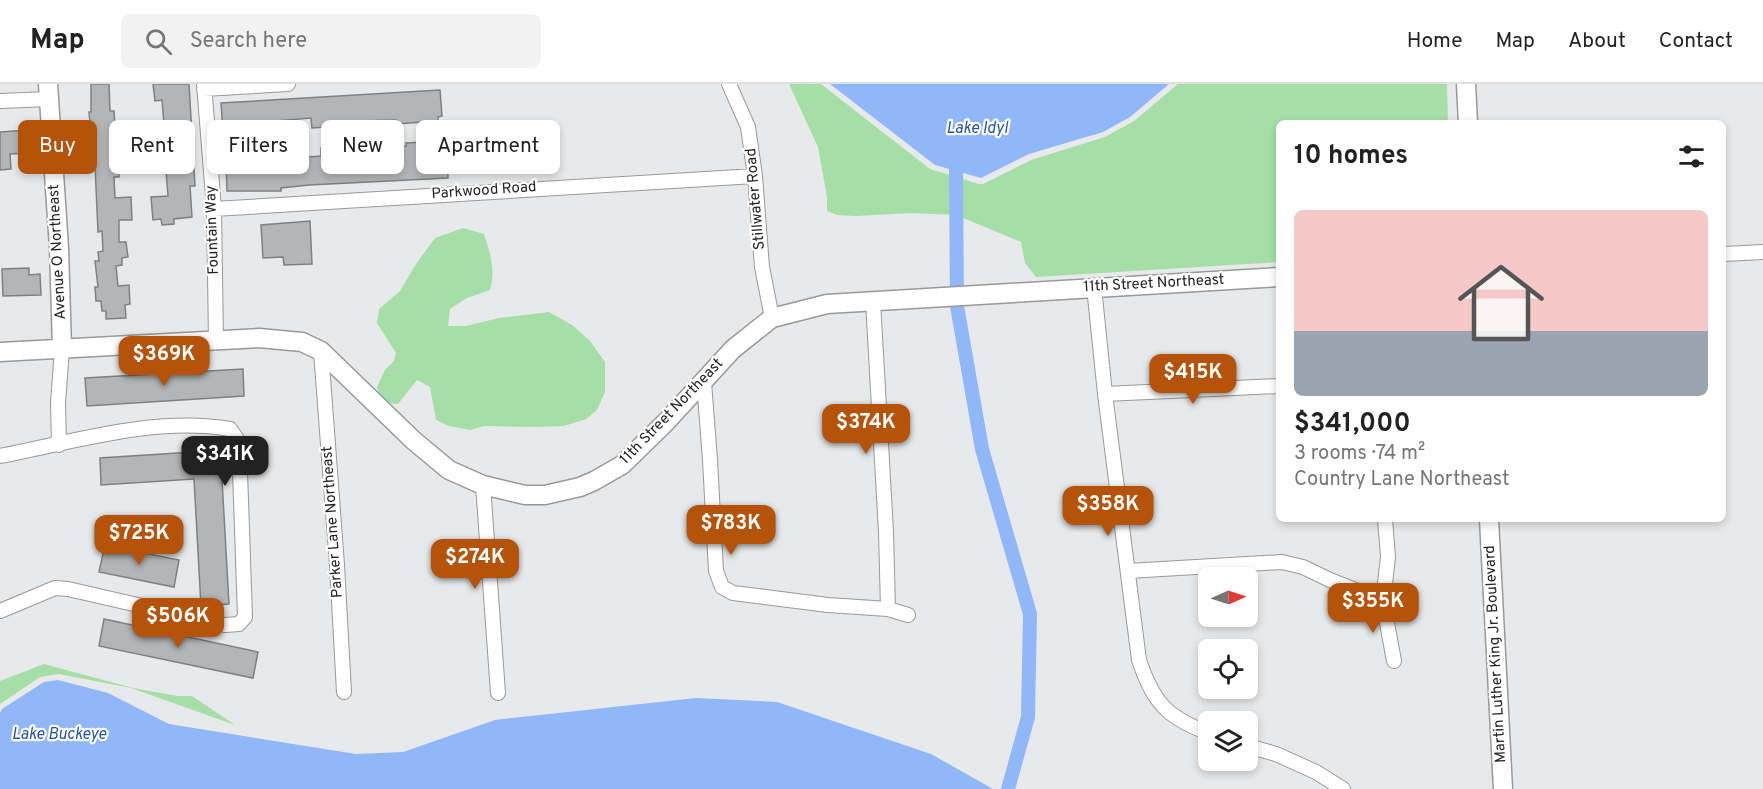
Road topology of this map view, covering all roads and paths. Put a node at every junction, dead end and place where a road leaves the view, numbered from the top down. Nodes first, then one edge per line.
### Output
1 (288, 84) edge
2 (729, 84) edge
3 (1466, 84) edge
4 (204, 86) edge
5 (49, 91) edge
6 (0, 101) edge
7 (1468, 120) edge
8 (755, 176) junction
9 (214, 209) junction
10 (1763, 252) edge
11 (1726, 254) edge
12 (1276, 277) edge
13 (1094, 287) junction
14 (873, 301) junction
15 (772, 318) junction
16 (216, 340) junction
17 (62, 349) junction
18 (321, 351) junction
19 (0, 352) edge
20 (704, 382) junction
21 (1276, 386) edge
22 (1105, 394) junction
23 (59, 445) junction
24 (0, 456) edge
25 (483, 485) junction
26 (1385, 522) edge
27 (1489, 522) edge
28 (1128, 571) junction
29 (1383, 602) junction
30 (888, 609) junction
31 (0, 610) edge
32 (908, 615) dead end
33 (1394, 661) dead end
34 (344, 692) dead end
35 (498, 693) dead end
36 (1198, 729) edge
37 (1258, 749) edge
38 (1343, 789) edge
39 (1503, 789) edge

1 - 4 street
2 - 8 street, Stillwater Road
3 - 7 street
4 - 9 street, Fountain Way
5 - 6 street
5 - 17 street, Avenue O Northeast
8 - 9 street, Parkwood Road
8 - 15 street, Stillwater Road
9 - 16 street, Fountain Way
10 - 11 street
12 - 13 street, 11th Street Northeast
13 - 14 street, 11th Street Northeast
13 - 22 street
14 - 15 street, 11th Street Northeast
14 - 30 street
15 - 20 street, 11th Street Northeast
16 - 17 street, 11th Street Northeast
16 - 18 street, 11th Street Northeast
17 - 19 street, 11th Street Northeast
17 - 23 street
18 - 25 street, 11th Street Northeast
18 - 34 street, Parker Lane Northeast
20 - 25 street, 11th Street Northeast
20 - 30 street
21 - 22 street
22 - 28 street
23 - 24 street
23 - 31 street
25 - 35 street
26 - 29 street
27 - 39 street, Martin Luther King Jr. Boulevard
28 - 29 street
28 - 36 street
29 - 33 street
30 - 32 street
37 - 38 street

